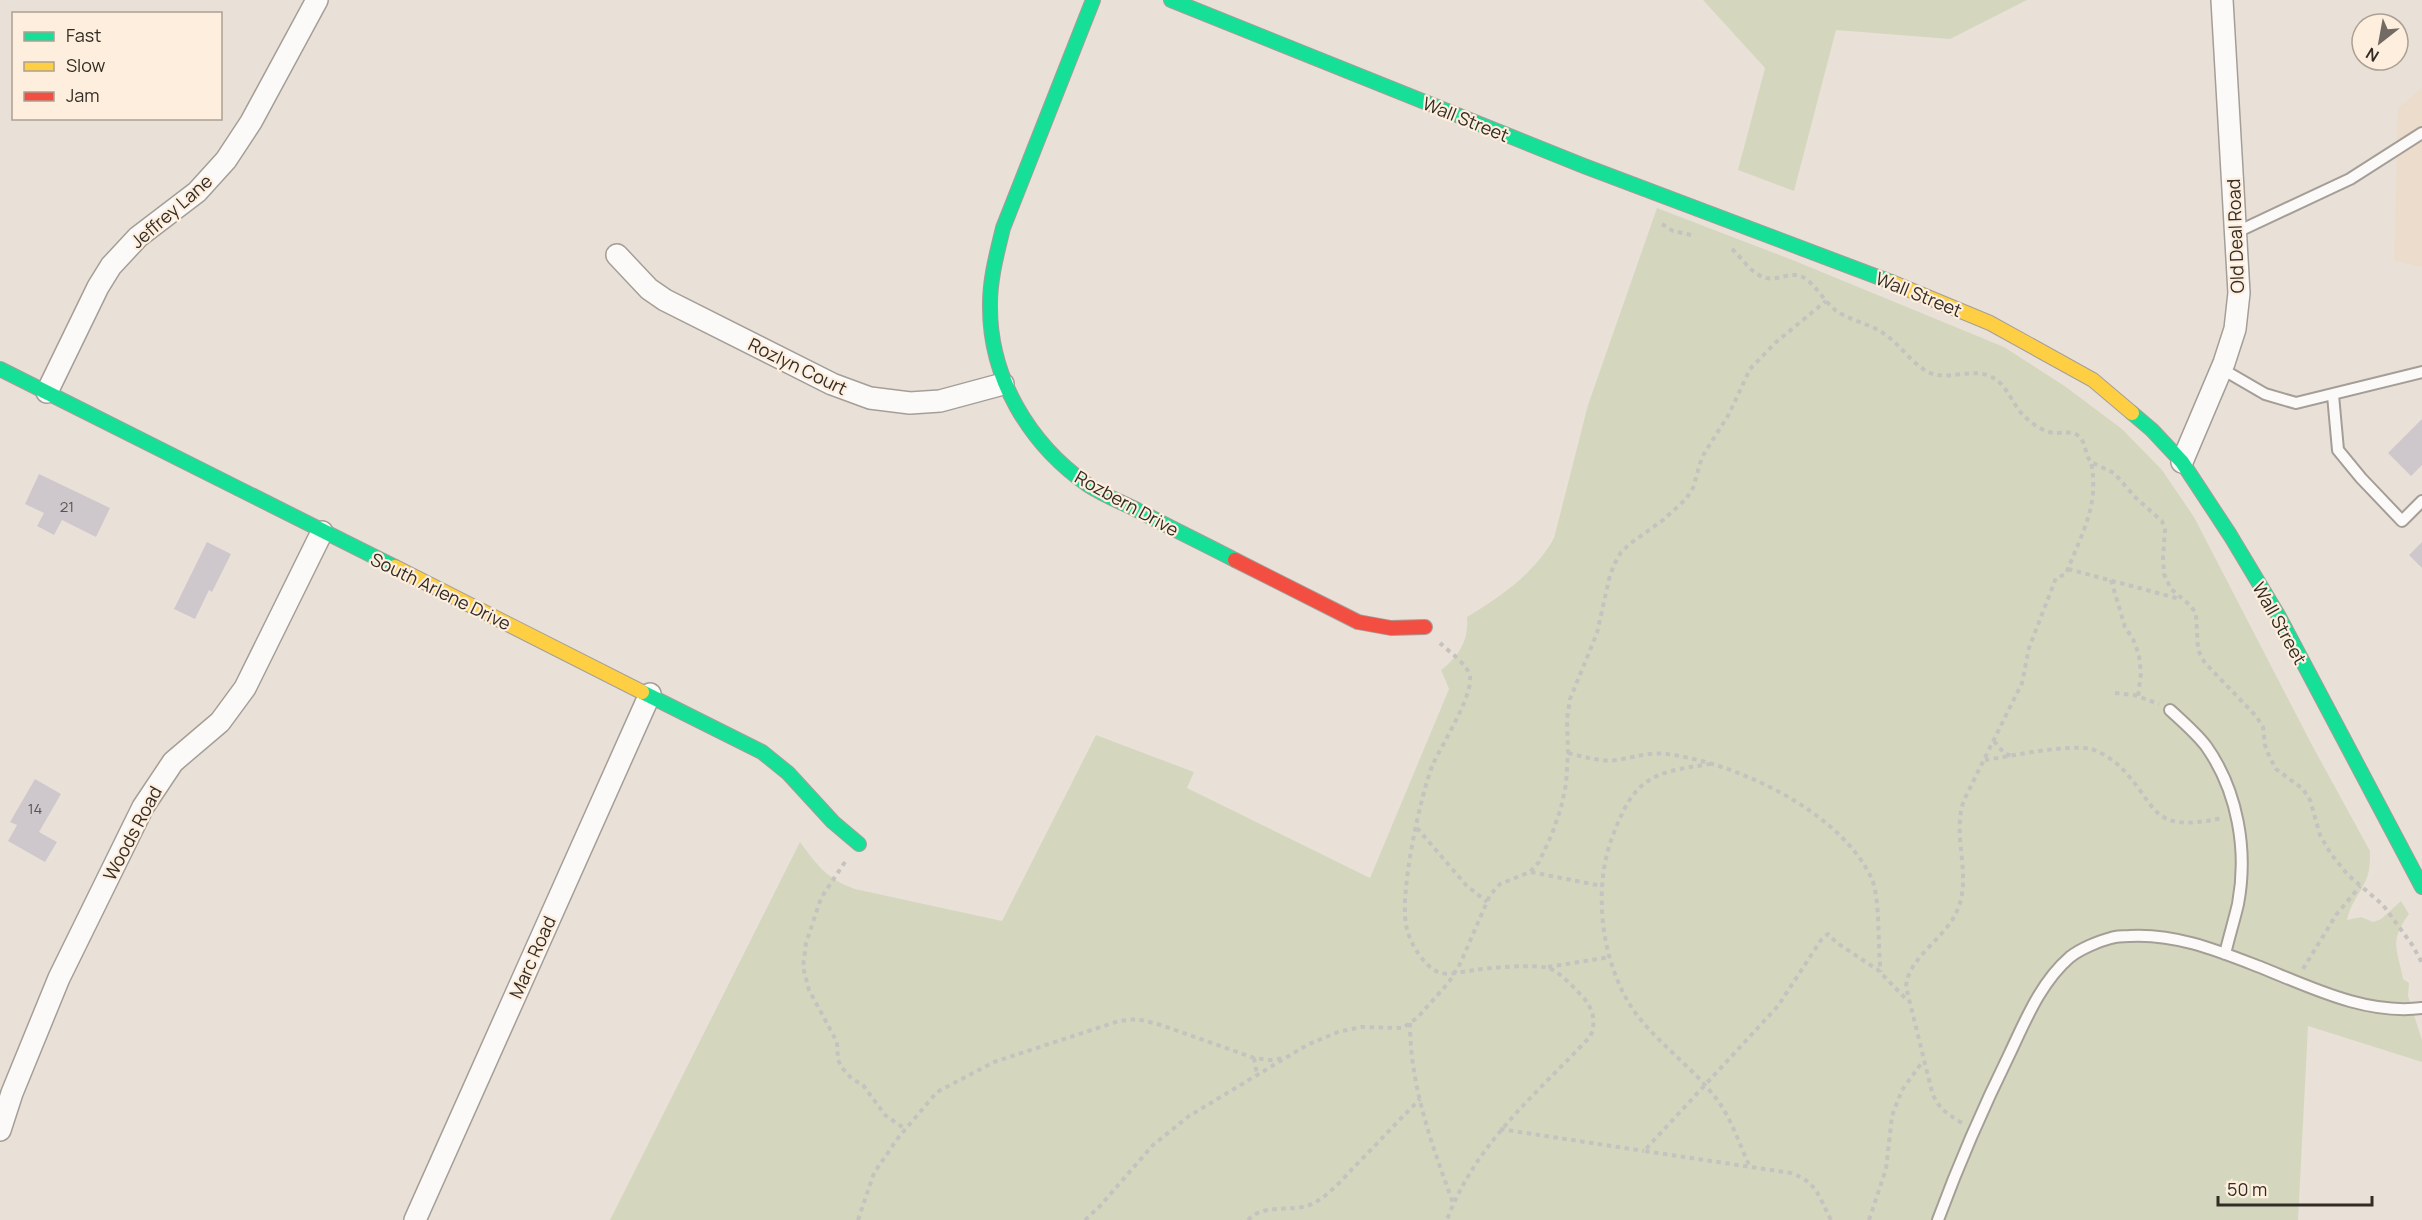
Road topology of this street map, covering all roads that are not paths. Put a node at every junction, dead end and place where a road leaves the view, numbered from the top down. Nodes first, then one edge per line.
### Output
1 (317, 0) edge
2 (1093, 0) edge
3 (1171, 0) edge
4 (2222, 0) edge
5 (2422, 133) edge
6 (2237, 232) junction
7 (617, 255) dead end
8 (0, 369) edge
9 (2222, 369) junction
10 (2422, 372) edge
11 (1003, 384) junction
12 (46, 392) junction
13 (2333, 395) junction
14 (2182, 462) junction
15 (2422, 501) edge
16 (322, 532) junction
17 (1425, 627) road end
18 (650, 694) junction
19 (2170, 710) road end
20 (859, 844) road end
21 (2422, 887) edge
22 (2225, 954) junction
23 (2422, 1008) edge
24 (0, 1130) edge
25 (415, 1220) edge
26 (1938, 1220) edge

1 - 12 street, Jeffrey Lane
2 - 11 street, Rozbern Drive
3 - 14 street, Wall Street
4 - 6 street, Old Deal Road
5 - 6 lane
6 - 9 street, Old Deal Road
7 - 11 street, Rozlyn Court
8 - 12 street, South Arlene Drive
9 - 13 lane
9 - 14 street, Old Deal Road
10 - 13 lane
11 - 17 street, Rozbern Drive
12 - 16 street, South Arlene Drive
13 - 15 lane
14 - 21 street, Wall Street
16 - 18 street, South Arlene Drive
16 - 24 street, Woods Road
18 - 20 street, South Arlene Drive
18 - 25 street, Marc Road
19 - 22 lane
22 - 23 lane
22 - 26 lane

